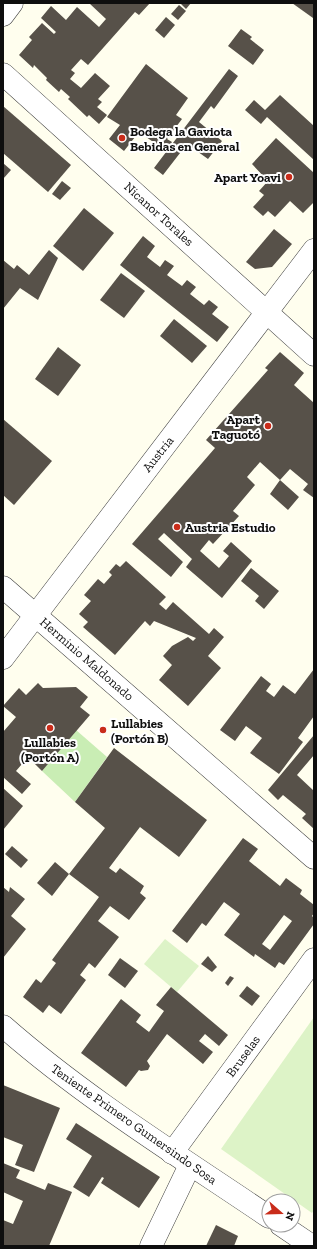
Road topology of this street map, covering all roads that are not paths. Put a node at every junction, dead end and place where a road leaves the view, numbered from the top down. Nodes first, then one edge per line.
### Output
1 (12, 3) edge
2 (3, 15) edge
3 (3, 74) edge
4 (314, 250) edge
5 (267, 311) junction
6 (314, 355) edge
7 (3, 587) edge
8 (36, 614) junction
9 (3, 658) edge
10 (314, 858) edge
11 (314, 959) edge
12 (3, 1026) edge
13 (172, 1152) junction
14 (190, 1165) junction
15 (261, 1212) edge
16 (293, 1233) edge
17 (152, 1246) edge
18 (312, 1246) edge

1 - 2 street
3 - 5 street, Nicanor Torales
4 - 5 street, Austria
5 - 6 street, Nicanor Torales
5 - 8 street, Austria
7 - 8 street, Herminio Maldonado
8 - 9 street, Austria
8 - 10 street, Herminio Maldonado
11 - 13 street, Bruselas
12 - 13 street, Teniente Primero Gumersindo Sosa
13 - 14 street, Teniente Primero Gumersindo Sosa
14 - 15 street, Teniente Primero Gumersindo Sosa
14 - 17 street
16 - 18 street

